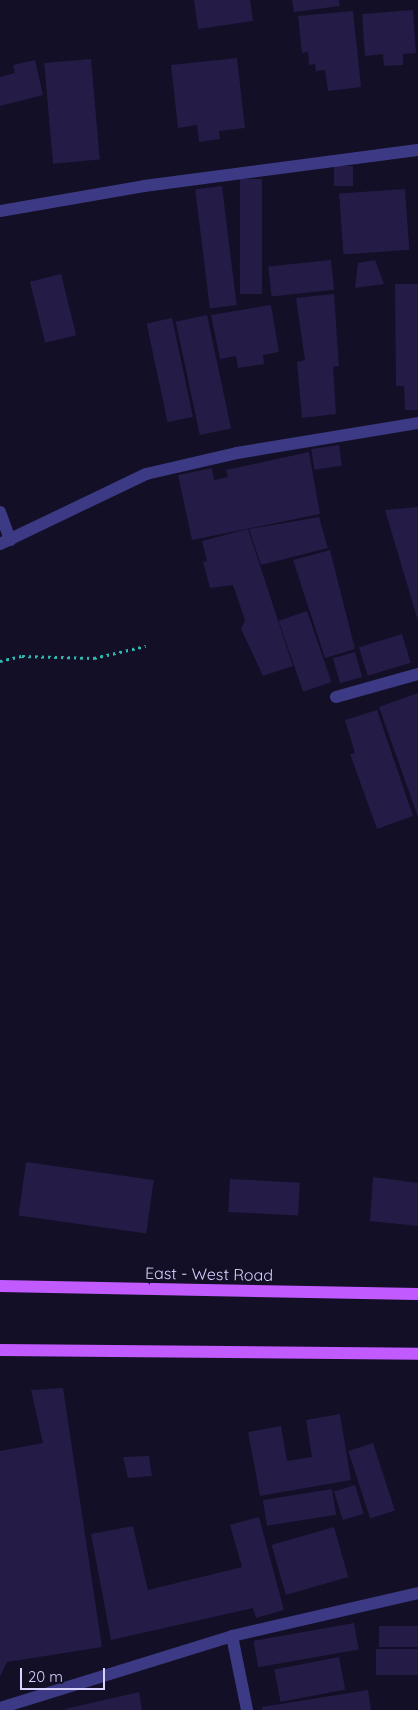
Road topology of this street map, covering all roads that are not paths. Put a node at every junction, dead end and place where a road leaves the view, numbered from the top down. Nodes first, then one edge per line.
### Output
1 (418, 150) edge
2 (0, 211) edge
3 (418, 423) edge
4 (0, 512) edge
5 (5, 542) edge
6 (418, 674) edge
7 (336, 697) dead end
8 (0, 1286) edge
9 (418, 1294) edge
10 (0, 1350) edge
11 (418, 1354) edge
12 (418, 1593) edge
13 (232, 1636) junction
14 (0, 1708) edge
15 (247, 1710) edge

1 - 2 street
3 - 5 street
4 - 5 street
6 - 7 street
8 - 9 main road, East - West Road
10 - 11 main road
12 - 13 street
13 - 14 street
13 - 15 street

